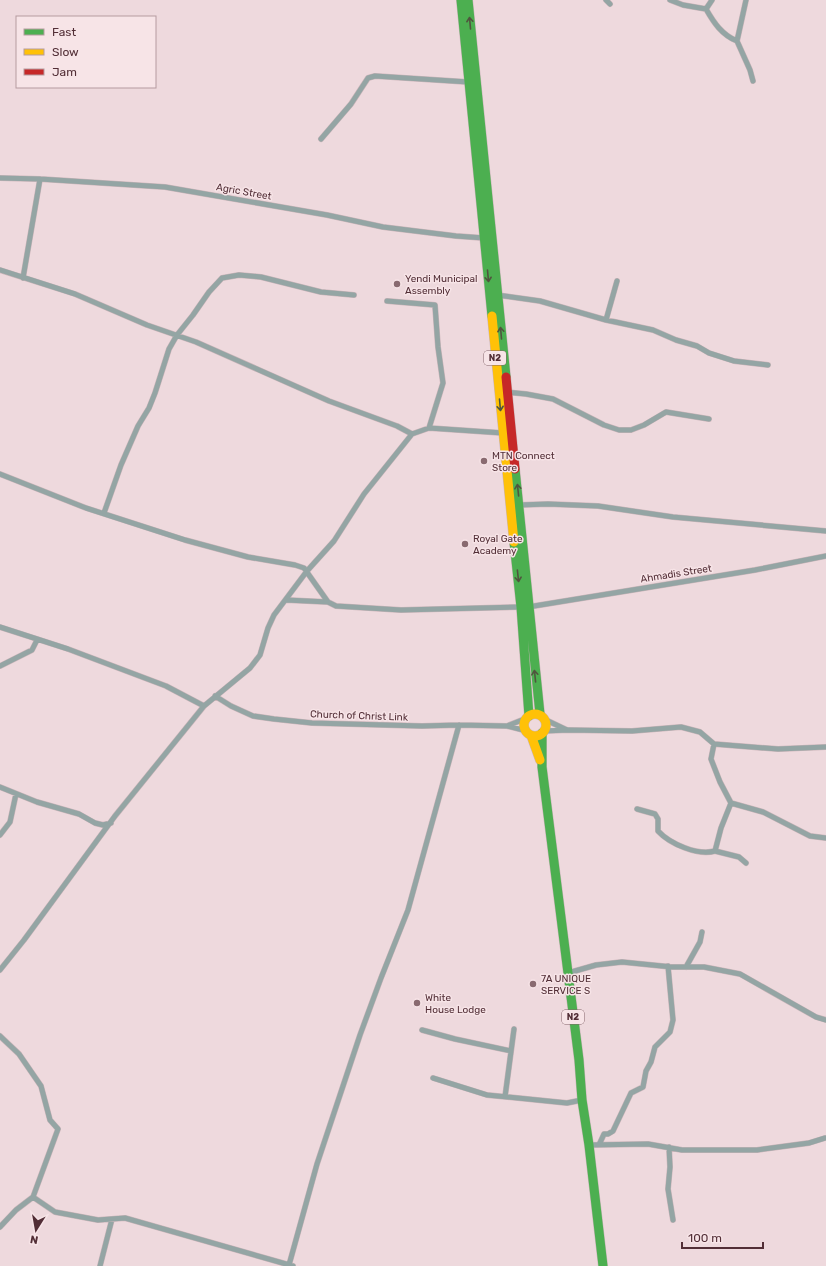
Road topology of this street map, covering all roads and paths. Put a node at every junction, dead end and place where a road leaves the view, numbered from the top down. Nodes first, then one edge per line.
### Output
1 (461, 0) edge
2 (468, 0) edge
3 (670, 0) edge
4 (712, 0) edge
5 (746, 0) edge
6 (706, 9) junction
7 (737, 41) junction
8 (753, 81) dead end
9 (468, 82) junction
10 (321, 139) dead end
11 (0, 178) edge
12 (40, 179) junction
13 (488, 237) junction
14 (0, 270) edge
15 (23, 278) junction
16 (617, 281) dead end
17 (354, 295) dead end
18 (497, 295) junction
19 (388, 301) dead end
20 (606, 320) junction
21 (177, 335) junction
22 (768, 365) dead end
23 (506, 392) junction
24 (709, 419) dead end
25 (429, 428) junction
26 (503, 433) junction
27 (412, 434) junction
28 (0, 474) edge
29 (519, 505) junction
30 (104, 514) junction
31 (826, 531) edge
32 (826, 556) edge
33 (307, 571) junction
34 (286, 600) junction
35 (328, 602) junction
36 (525, 607) junction
37 (0, 627) edge
38 (37, 640) junction
39 (0, 666) edge
40 (215, 696) junction
41 (204, 706) junction
42 (528, 717) junction
43 (543, 717) junction
44 (459, 725) junction
45 (508, 726) junction
46 (568, 730) junction
47 (543, 732) junction
48 (529, 733) junction
49 (714, 744) junction
50 (826, 747) edge
51 (542, 767) junction
52 (0, 787) edge
53 (16, 794) junction
54 (731, 803) junction
55 (637, 809) dead end
56 (111, 823) junction
57 (0, 834) edge
58 (826, 838) edge
59 (715, 851) junction
60 (746, 863) dead end
61 (702, 932) dead end
62 (668, 966) junction
63 (686, 967) junction
64 (0, 970) edge
65 (568, 973) junction
66 (826, 1020) edge
67 (514, 1029) dead end
68 (422, 1030) dead end
69 (0, 1036) edge
70 (511, 1051) junction
71 (433, 1078) dead end
72 (505, 1097) junction
73 (582, 1100) junction
74 (825, 1138) dead end
75 (589, 1145) junction
76 (600, 1145) junction
77 (669, 1147) junction
78 (33, 1197) junction
79 (112, 1219) junction
80 (673, 1220) dead end
81 (0, 1227) edge
82 (100, 1266) edge
83 (291, 1266) edge
84 (603, 1266) edge

1 - 9 highway, N2
13 -> 2 highway, N2
3 - 6 street
4 - 6 street
5 - 7 street
6 - 7 street
7 - 8 street
9 - 10 street
9 - 13 highway, N2
11 - 12 street, Agric Street
12 - 13 street, Agric Street
12 - 15 street
13 - 18 highway, N2
13 -> 26 highway, N2
14 - 15 street
15 - 21 street
16 - 20 street
17 - 21 street
18 - 20 street
23 -> 18 highway, N2
19 - 25 street
20 - 22 street
21 - 27 street
21 - 30 street
23 - 24 street
29 -> 23 highway, N2
25 - 26 street
25 - 27 street
26 -> 36 highway, N2
27 - 33 street
28 - 30 street
29 - 31 street
29 - 36 highway, N2
30 - 33 street
32 - 36 street, Ahmadis Street
33 - 34 street
33 - 35 street
34 - 35 street, Ahmadis Street
34 - 40 street
35 - 36 street, Ahmadis Street
36 - 42 highway, N2
43 -> 36 highway, N2
37 - 38 street
38 - 39 street
38 - 41 street
40 - 41 street
40 - 44 street, Church of Christ Link
41 - 56 street
42 - 43 highway
42 - 45 street, Church of Christ Link
42 - 48 highway
43 - 46 street
43 - 47 highway
44 - 45 street, Church of Christ Link
44 - 83 street
45 - 48 street, Church of Christ Link
46 - 47 street
46 - 49 street
47 - 48 highway
47 - 51 highway, N2
48 - 51 highway, N2
49 - 50 street
49 - 54 street
51 - 65 highway, N2
52 - 53 street
53 - 56 street
53 - 57 street
54 - 58 street
54 - 59 street
55 - 59 street
56 - 64 street
59 - 60 street
61 - 63 street
62 - 63 street
62 - 65 street
62 - 76 street
63 - 66 street
65 - 73 highway, N2
67 - 70 street
68 - 70 street
69 - 78 street
70 - 72 street
71 - 72 street
72 - 73 street
73 - 75 highway, N2
74 - 77 street
75 - 76 street
75 - 84 highway, N2
76 - 77 street
77 - 80 street
78 - 79 street
78 - 81 street
79 - 82 street
79 - 83 street

